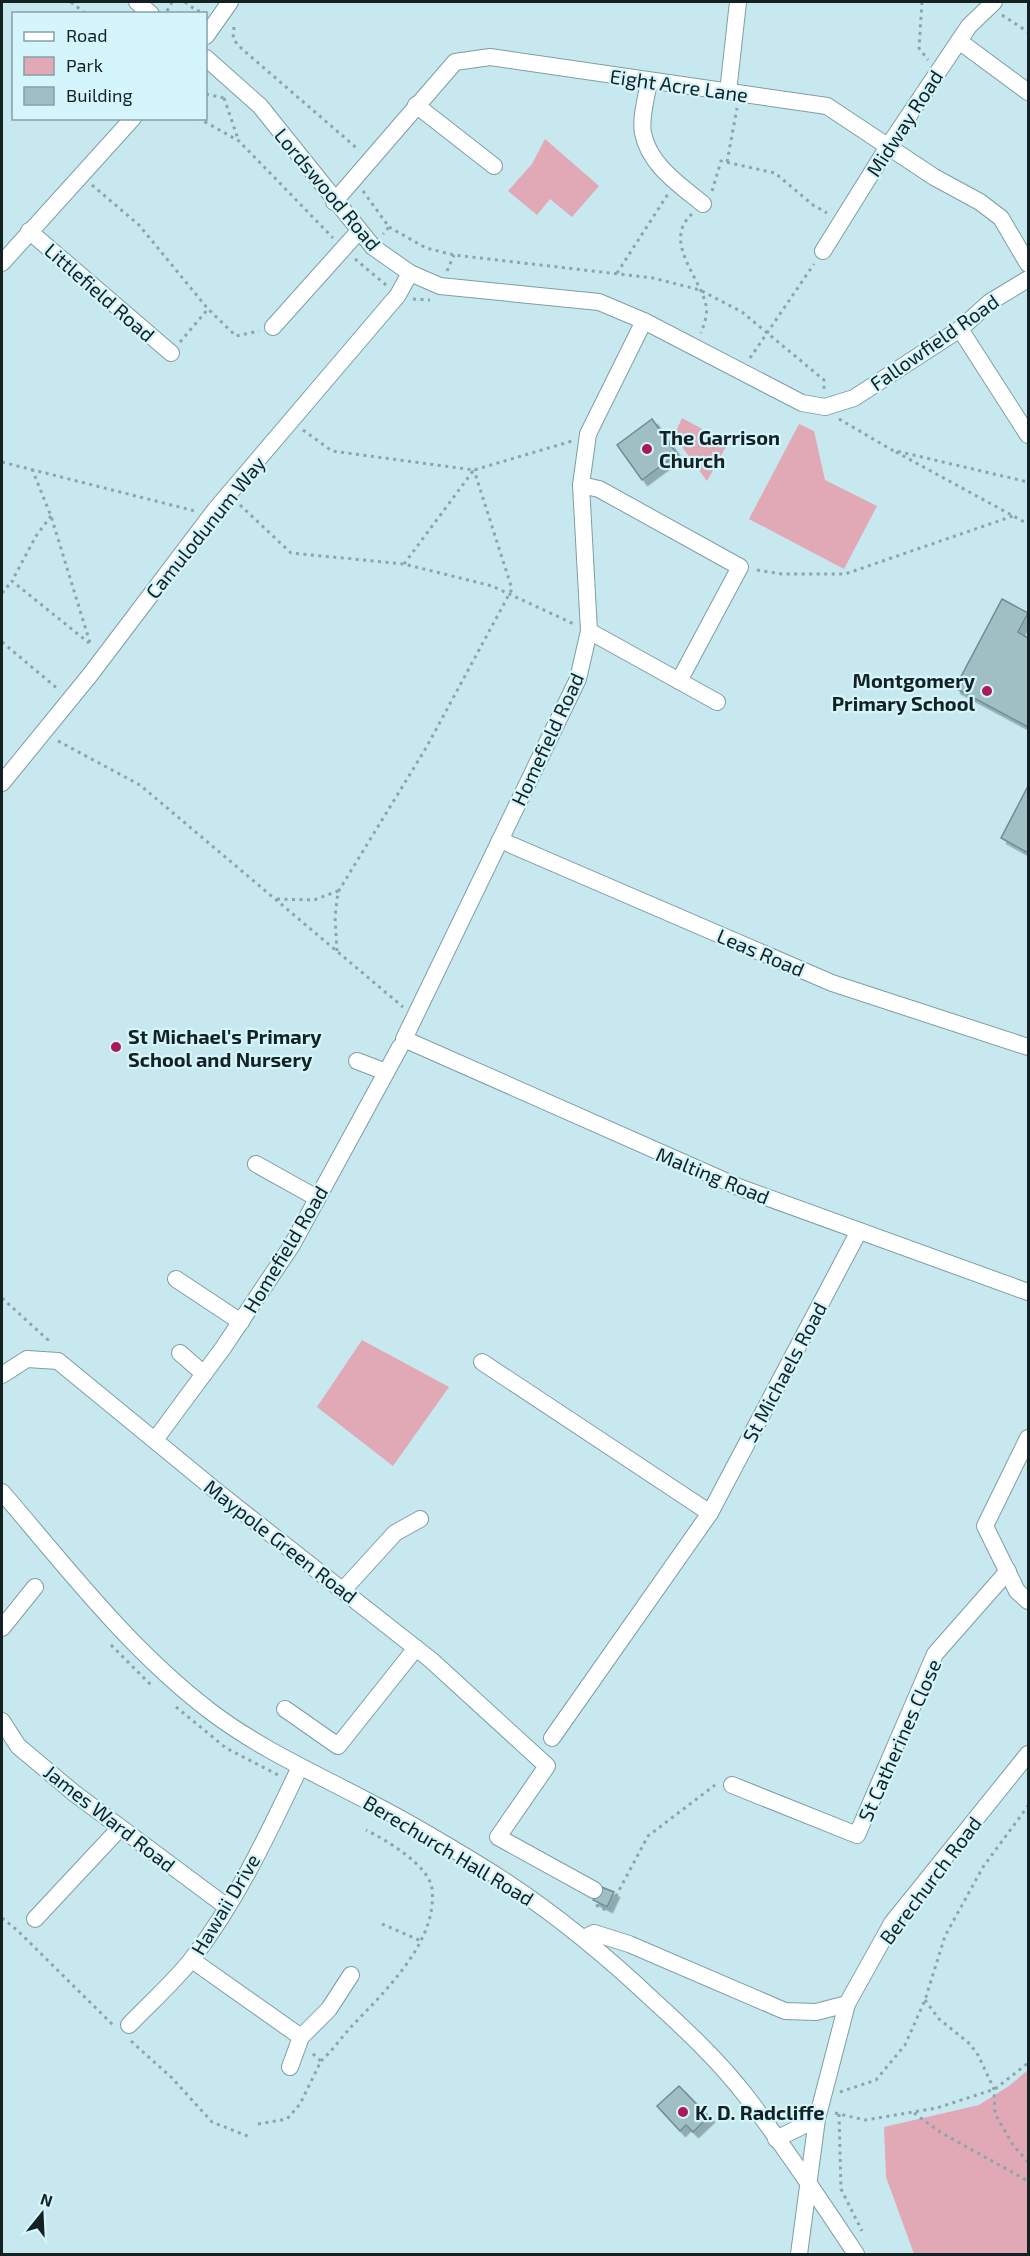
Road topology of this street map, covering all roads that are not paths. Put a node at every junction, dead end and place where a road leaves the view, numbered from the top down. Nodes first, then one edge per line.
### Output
1 (137, 2) edge
2 (738, 2) edge
3 (230, 3) edge
4 (992, 4) edge
5 (149, 12) edge
6 (207, 35) edge
7 (959, 41) junction
8 (207, 59) edge
9 (649, 81) junction
10 (1029, 92) edge
11 (733, 93) junction
12 (416, 105) junction
13 (131, 120) edge
14 (889, 145) junction
15 (494, 166) dead end
16 (334, 202) junction
17 (703, 204) road end
18 (30, 231) junction
19 (359, 231) junction
20 (823, 251) road end
21 (2, 263) edge
22 (1029, 264) edge
23 (410, 273) junction
24 (1029, 279) edge
25 (644, 321) junction
26 (273, 327) road end
27 (960, 329) junction
28 (171, 352) road end
29 (1029, 435) edge
30 (581, 485) junction
31 (589, 631) junction
32 (679, 681) junction
33 (717, 702) dead end
34 (2, 783) edge
35 (500, 840) junction
36 (402, 1043) junction
37 (1029, 1047) edge
38 (357, 1061) dead end
39 (386, 1072) junction
40 (256, 1164) dead end
41 (317, 1197) junction
42 (859, 1231) junction
43 (176, 1279) dead end
44 (1029, 1292) edge
45 (241, 1322) junction
46 (180, 1353) dead end
47 (482, 1362) dead end
48 (204, 1374) junction
49 (2, 1375) edge
50 (1029, 1438) edge
51 (155, 1440) junction
52 (2, 1492) edge
53 (710, 1513) junction
54 (420, 1519) dead end
55 (1008, 1571) junction
56 (35, 1587) dead end
57 (344, 1589) junction
58 (1029, 1601) edge
59 (2, 1628) edge
60 (416, 1648) junction
61 (285, 1709) dead end
62 (3, 1726) edge
63 (552, 1738) dead end
64 (1029, 1754) edge
65 (300, 1767) junction
66 (732, 1785) road end
67 (120, 1828) junction
68 (594, 1890) road end
69 (227, 1907) junction
70 (35, 1919) dead end
71 (584, 1938) junction
72 (192, 1960) junction
73 (351, 1975) dead end
74 (847, 2004) junction
75 (129, 2025) dead end
76 (300, 2040) junction
77 (290, 2067) dead end
78 (820, 2106) junction
79 (776, 2139) junction
80 (809, 2183) junction
81 (799, 2254) edge
82 (856, 2254) edge

1 - 5 street
2 - 11 street
3 - 6 street
4 - 7 street, Midway Road
7 - 10 street
7 - 14 street, Midway Road
8 - 16 street, Lordswood Road
9 - 11 street, Eight Acre Lane
9 - 12 street, Eight Acre Lane
9 - 17 street
11 - 14 street, Eight Acre Lane
12 - 15 street
12 - 16 street, Eight Acre Lane
13 - 18 street, Littlefield Road
14 - 20 street, Midway Road
14 - 22 street, Eight Acre Lane
16 - 19 street, Lordswood Road
18 - 21 street, Littlefield Road
18 - 28 street, Littlefield Road
19 - 23 street, Lordswood Road
19 - 26 street
23 - 25 street, Lordswood Road
23 - 34 street, Camulodunum Way
24 - 27 street, Fallowfield Road
25 - 27 street, Fallowfield Road
25 - 30 street, Homefield Road
27 - 29 street
30 - 31 street, Homefield Road
30 - 32 street
31 - 32 street
31 - 35 street, Homefield Road
32 - 33 street
35 - 36 street, Homefield Road
35 - 37 street, Leas Road
36 - 39 street, Homefield Road
36 - 42 street, Malting Road
38 - 39 street
39 - 41 street, Homefield Road
40 - 41 street
41 - 45 street, Homefield Road
42 - 44 street, Malting Road
42 - 53 street, St Michaels Road
43 - 45 street
45 - 48 street, Homefield Road
46 - 48 street
47 - 53 street
48 - 51 street, Homefield Road
49 - 51 street, Maypole Green Road
50 - 55 street
51 - 57 street, Maypole Green Road
52 - 65 street, Berechurch Hall Road
53 - 63 street, St Michaels Road
54 - 57 street
55 - 58 street
55 - 66 street, St Catherines Close
56 - 59 street
57 - 60 street, Maypole Green Road
60 - 61 street
60 - 68 street, Maypole Green Road
62 - 67 street, James Ward Road
64 - 74 street, Berechurch Road
65 - 69 street, Hawaii Drive
65 - 71 street, Berechurch Hall Road
67 - 69 street, James Ward Road
67 - 70 street
69 - 72 street, Hawaii Drive
71 - 74 street
71 - 79 street, Berechurch Hall Road
72 - 75 street, Hawaii Drive
72 - 76 street
73 - 76 street
74 - 78 street, Berechurch Road
76 - 77 street
78 - 79 street
78 - 80 street, Berechurch Road
79 - 80 street, Berechurch Hall Road
80 - 81 street, Berechurch Road
80 - 82 street, Berechurch Hall Road

